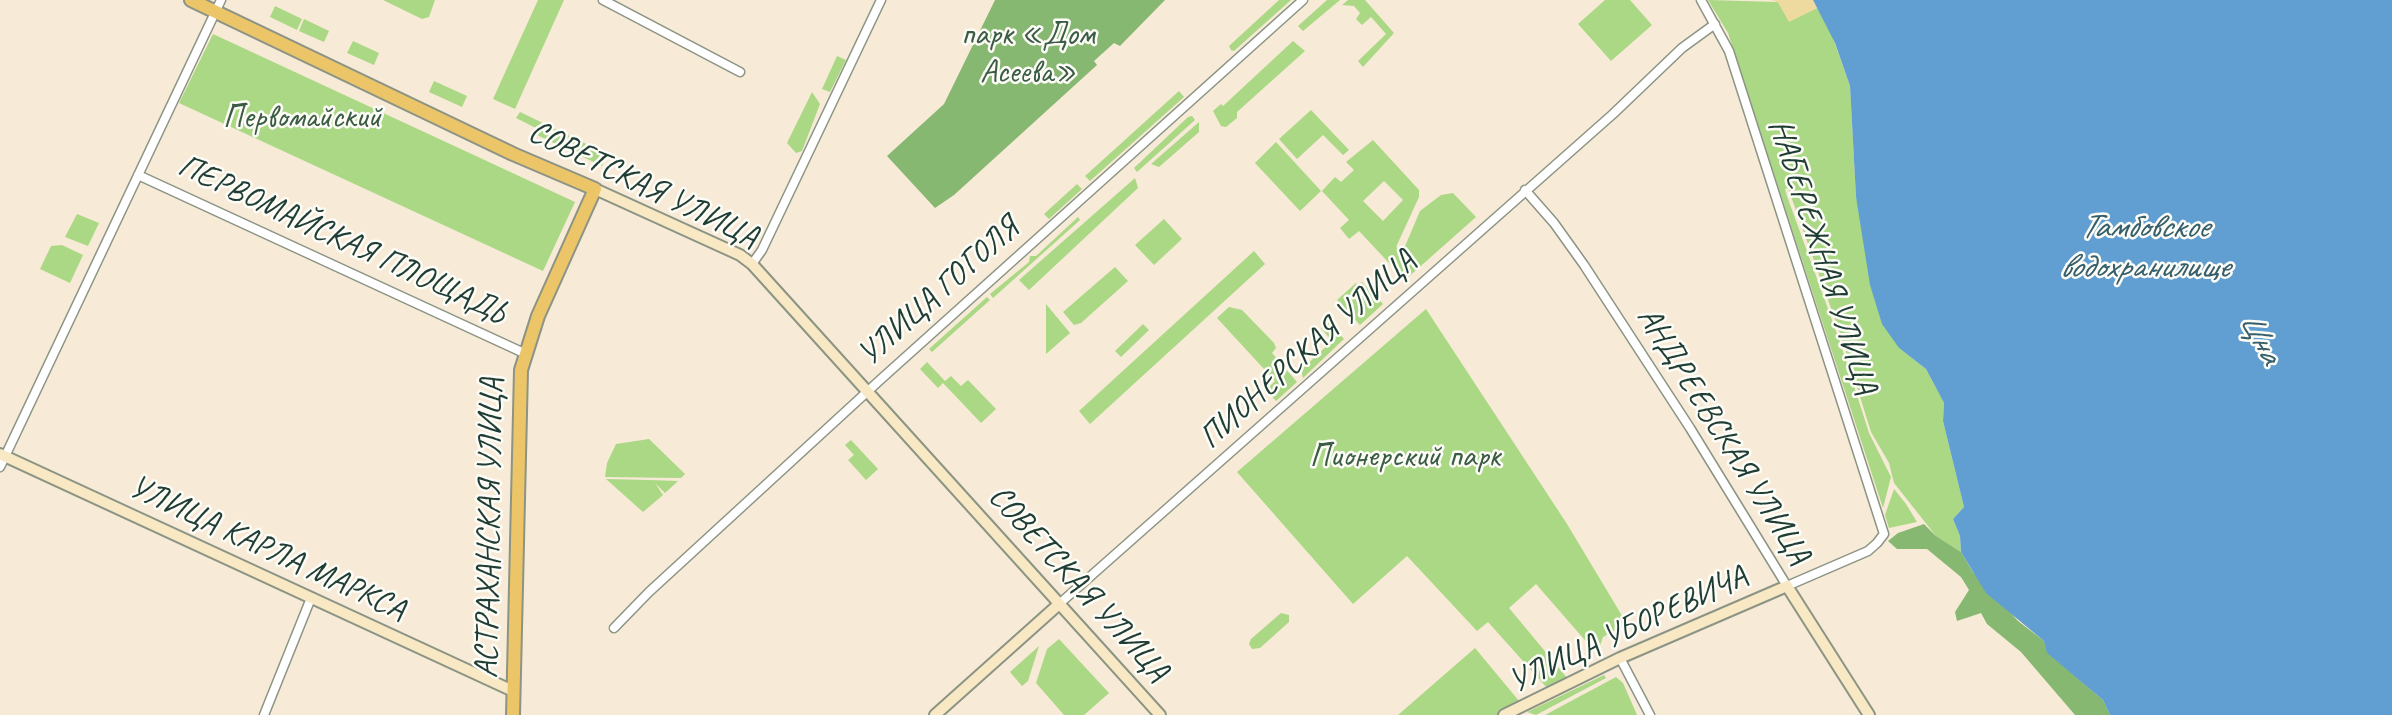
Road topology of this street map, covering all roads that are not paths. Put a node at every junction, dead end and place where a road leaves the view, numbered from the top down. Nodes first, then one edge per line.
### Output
1 (191, 0) edge
2 (603, 0) edge
3 (881, 0) edge
4 (1303, 0) edge
5 (1700, 0) edge
6 (218, 6) edge
7 (1715, 24) junction
8 (740, 72) dead end
9 (138, 175) junction
10 (595, 189) junction
11 (1525, 190) junction
12 (752, 264) junction
13 (524, 353) junction
14 (866, 393) junction
15 (2, 455) edge
16 (0, 467) edge
17 (1884, 534) joint
18 (1787, 586) junction
19 (311, 598) junction
20 (1058, 605) junction
21 (614, 628) dead end
22 (1620, 658) junction
23 (513, 691) junction
24 (264, 715) edge
25 (513, 715) edge
26 (935, 715) edge
27 (1160, 715) edge
28 (1504, 715) edge
29 (1650, 715) edge
30 (1869, 715) edge

1 - 6 main road, СОВЕТСКАЯ УЛИЦА
2 - 8 street
3 - 12 street
4 - 14 street, УЛИЦА ГОГОЛЯ
5 - 7 street, НАБЕРЕЖНАЯ УЛИЦА
6 - 9 street
6 - 10 main road, СОВЕТСКАЯ УЛИЦА
7 - 11 street, ПИОНЕРСКАЯ УЛИЦА
7 - 17 street, НАБЕРЕЖНАЯ УЛИЦА
9 - 13 street, ПЕРВОМАЙСКАЯ ПЛОЩАДЬ
9 - 15 street
10 - 12 main road, СОВЕТСКАЯ УЛИЦА
10 - 13 main road, АСТРАХАНСКАЯ УЛИЦА
11 - 18 street, АНДРЕЕВСКАЯ УЛИЦА
11 - 20 street, ПИОНЕРСКАЯ УЛИЦА
12 - 14 main road, СОВЕТСКАЯ УЛИЦА
13 - 23 main road, АСТРАХАНСКАЯ УЛИЦА
14 - 20 main road, СОВЕТСКАЯ УЛИЦА
14 - 21 street, УЛИЦА ГОГОЛЯ
15 - 16 street
15 - 19 main road, УЛИЦА КАРЛА МАРКСА
17 - 18 street, УЛИЦА УБОРЕВИЧА
18 - 22 main road, УЛИЦА УБОРЕВИЧА
18 - 30 main road, АНДРЕЕВСКАЯ УЛИЦА
19 - 23 main road, УЛИЦА КАРЛА МАРКСА
19 - 24 street
20 - 26 main road, ПИОНЕРСКАЯ УЛИЦА
20 - 27 main road, СОВЕТСКАЯ УЛИЦА
22 - 28 main road, УЛИЦА УБОРЕВИЧА
22 - 29 street
23 - 25 main road, АСТРАХАНСКАЯ УЛИЦА

